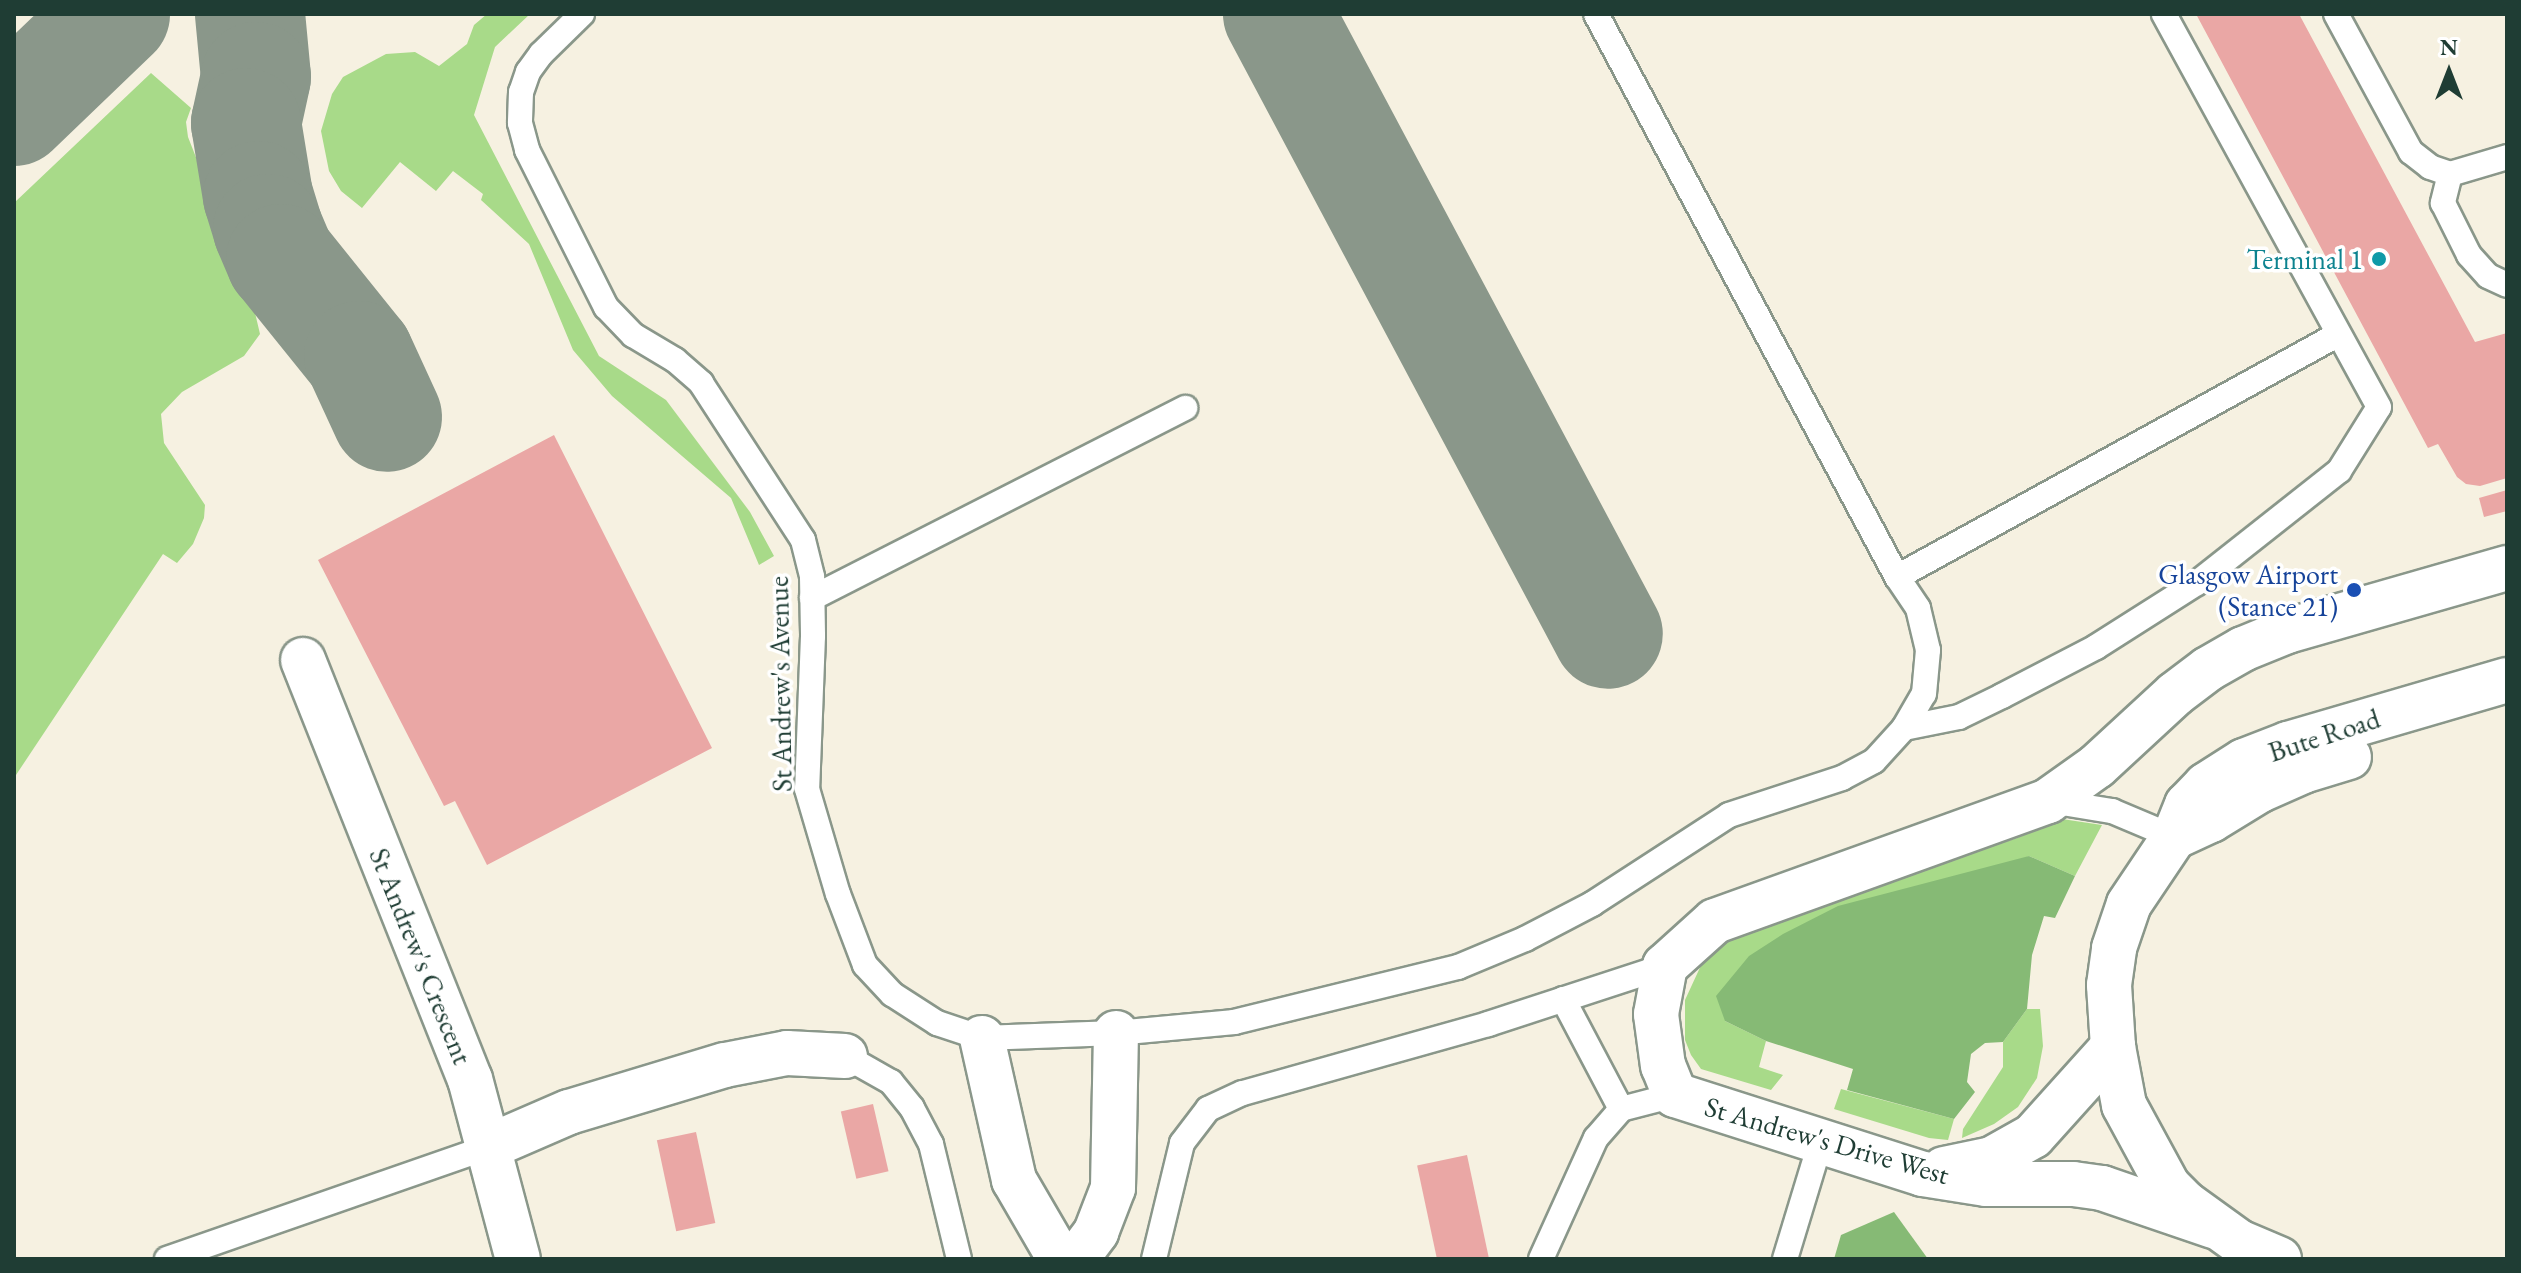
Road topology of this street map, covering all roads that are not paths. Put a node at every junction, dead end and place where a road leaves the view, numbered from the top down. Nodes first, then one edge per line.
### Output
1 (582, 14) edge
2 (1596, 14) edge
3 (2164, 14) edge
4 (2336, 14) edge
5 (2507, 157) edge
6 (2450, 174) junction
7 (2507, 285) edge
8 (2337, 335) junction
9 (1185, 408) dead end
10 (2507, 568) edge
11 (1897, 577) junction
12 (812, 598) junction
13 (303, 660) dead end
14 (2507, 680) edge
15 (2507, 711) edge
16 (1904, 728) junction
17 (2048, 801) junction
18 (2174, 837) junction
19 (1665, 966) junction
20 (1563, 999) junction
21 (1116, 1033) junction
22 (982, 1038) junction
23 (2113, 1047) junction
24 (845, 1056) joint
25 (1675, 1095) junction
26 (1621, 1109) junction
27 (1820, 1144) junction
28 (488, 1147) junction
29 (1923, 1174) junction
30 (2213, 1226) junction
31 (167, 1259) edge
32 (518, 1259) edge
33 (959, 1259) edge
34 (1060, 1259) edge
35 (1076, 1259) edge
36 (1154, 1259) edge
37 (1541, 1259) edge
38 (1785, 1259) edge
39 (2279, 1259) edge

1 - 12 lane, St Andrew's Avenue
2 - 11 lane
3 - 8 lane
4 - 6 lane
5 - 6 lane
6 - 7 lane
8 - 11 lane
8 - 16 lane
9 - 12 lane
10 - 17 street
11 - 16 lane
12 - 22 lane, St Andrew's Avenue
13 - 28 street, St Andrew's Crescent
14 - 18 street, Bute Road
15 - 18 street, Bute Road
16 - 21 lane
17 - 18 lane
17 - 19 street
18 - 23 street, Bute Road
19 - 20 lane
19 - 25 street
20 - 26 lane
20 - 36 lane
21 - 22 lane
21 - 35 street
22 - 34 street
23 - 29 street
23 - 30 street, St Andrew's Drive West
24 - 28 street
24 - 33 lane
25 - 26 lane
25 - 27 street, St Andrew's Drive West
26 - 37 lane
27 - 29 street, St Andrew's Drive West
27 - 38 lane
28 - 31 lane
28 - 32 street, St Andrew's Crescent
29 - 30 street, St Andrew's Drive West
30 - 39 street, St Andrew's Drive West

